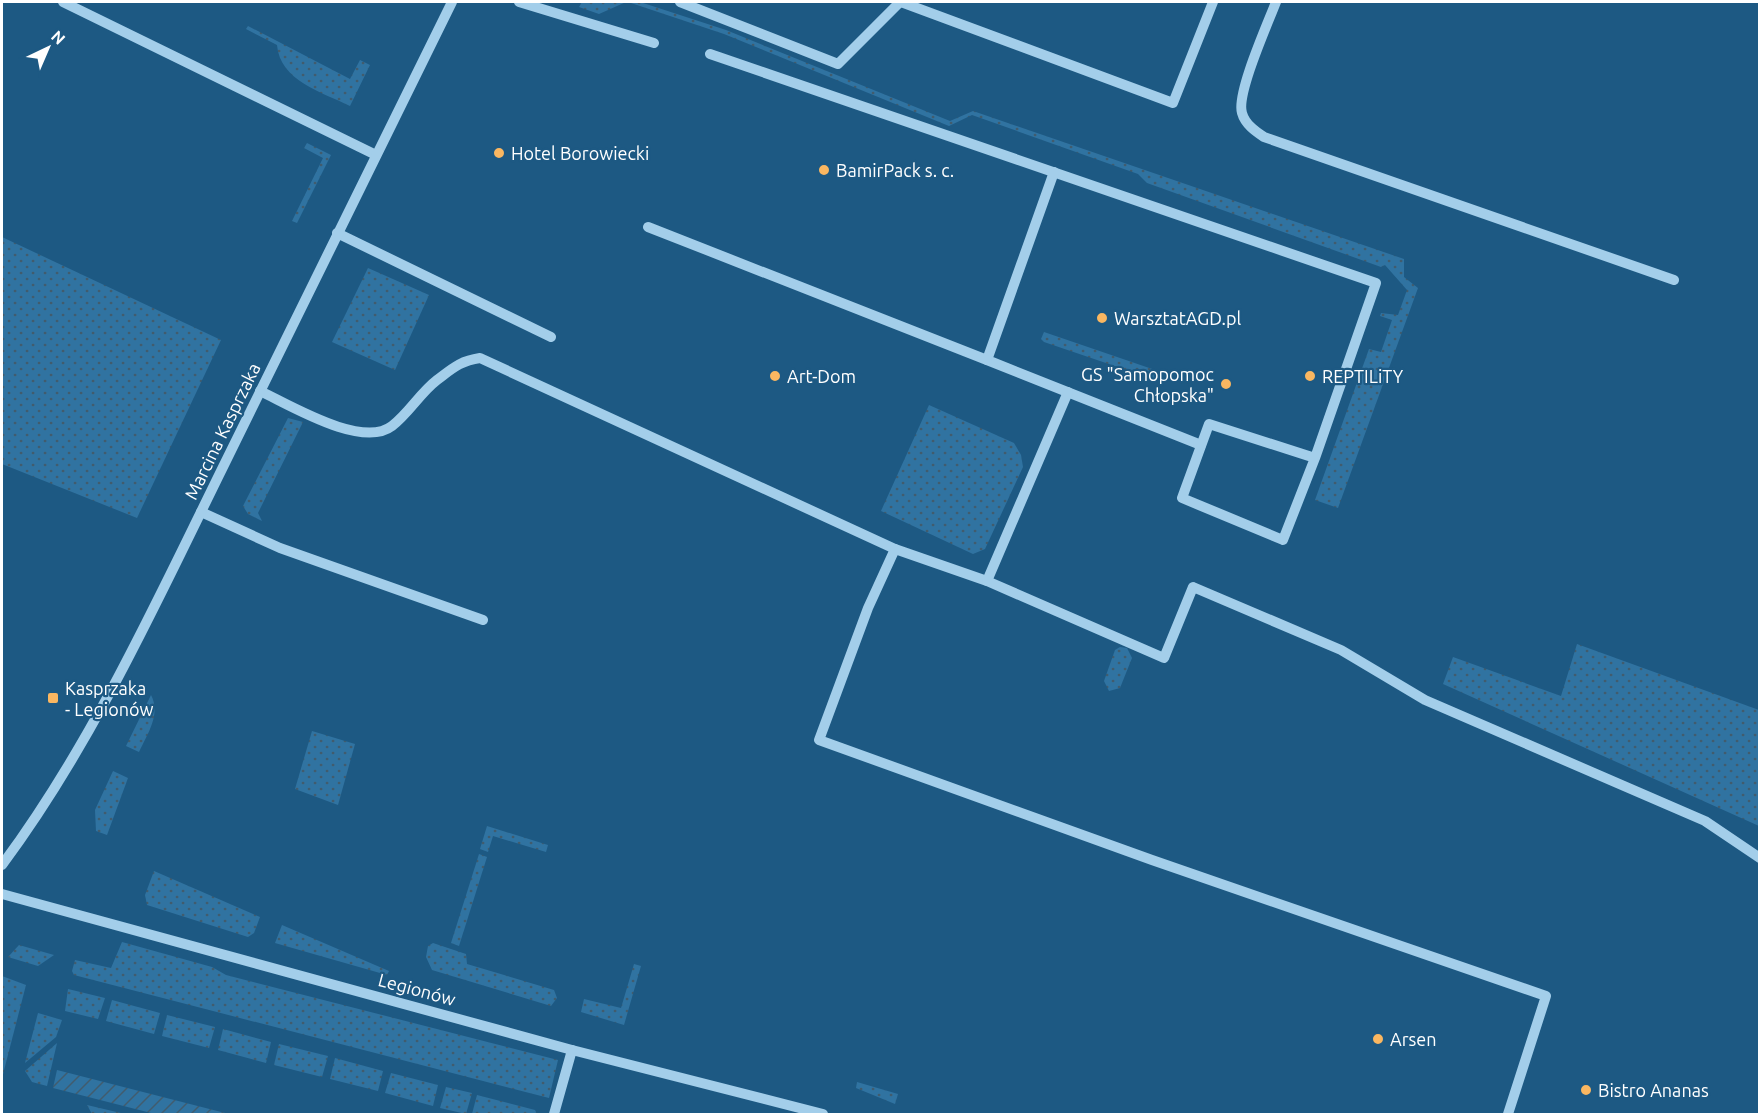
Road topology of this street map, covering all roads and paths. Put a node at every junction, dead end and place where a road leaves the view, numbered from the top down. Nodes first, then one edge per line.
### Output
1 (63, 2) edge
2 (452, 2) edge
3 (519, 2) edge
4 (680, 2) edge
5 (900, 2) edge
6 (1213, 2) edge
7 (1276, 2) edge
8 (549, 6) edge
9 (654, 43) dead end
10 (710, 54) dead end
11 (376, 155) junction
12 (1054, 172) junction
13 (648, 227) dead end
14 (337, 233) junction
15 (1674, 280) dead end
16 (551, 337) dead end
17 (987, 360) junction
18 (260, 391) junction
19 (1068, 392) junction
20 (1202, 445) junction
21 (1315, 458) junction
22 (201, 512) junction
23 (895, 549) junction
24 (987, 581) junction
25 (483, 620) dead end
26 (1760, 858) edge
27 (2, 865) edge
28 (2, 894) edge
29 (572, 1050) junction
30 (554, 1114) edge
31 (823, 1114) edge
32 (1508, 1114) edge

1 - 11 street
2 - 11 street, Marcina Kasprzaka
3 - 8 street
4 - 5 street
5 - 6 street
7 - 15 street
8 - 9 street
10 - 12 street
11 - 14 street, Marcina Kasprzaka
12 - 17 street
12 - 21 street
13 - 17 street
14 - 16 street
14 - 18 street, Marcina Kasprzaka
17 - 19 street
18 - 22 street, Marcina Kasprzaka
18 - 23 street
19 - 20 street
19 - 24 street
20 - 21 street
20 - 21 street
22 - 25 street
22 - 27 street, Marcina Kasprzaka
23 - 24 street
23 - 32 street
24 - 26 street
28 - 29 street, Legionów
29 - 30 street
29 - 31 street, Legionów

